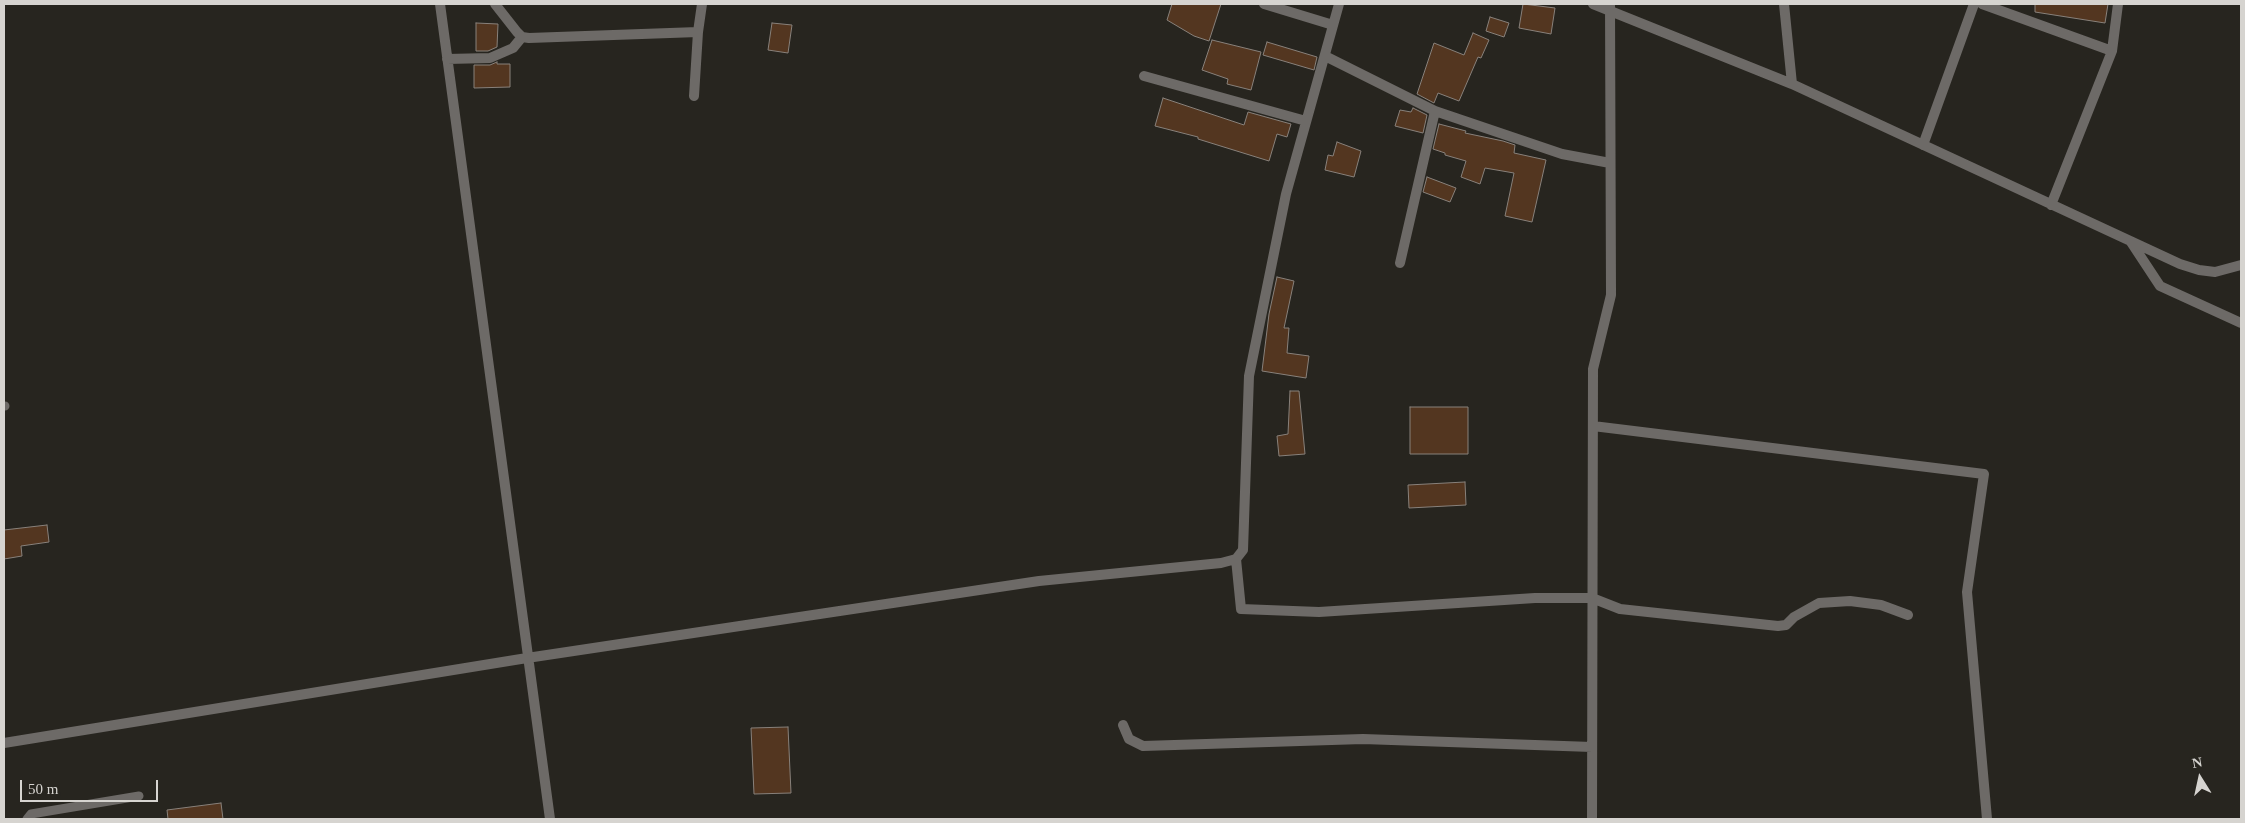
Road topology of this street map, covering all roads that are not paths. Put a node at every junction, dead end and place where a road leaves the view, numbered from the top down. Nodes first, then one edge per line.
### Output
1 (440, 4) edge
2 (495, 4) edge
3 (702, 4) edge
4 (1264, 4) edge
5 (1339, 4) edge
6 (1592, 4) edge
7 (1784, 4) edge
8 (1974, 4) edge
9 (1982, 4) edge
10 (2118, 4) edge
11 (1610, 8) edge
12 (1333, 25) junction
13 (698, 32) junction
14 (522, 37) junction
15 (2112, 51) junction
16 (1325, 56) junction
17 (447, 59) junction
18 (1144, 76) dead end
19 (1792, 84) junction
20 (694, 96) dead end
21 (1435, 111) junction
22 (1306, 122) junction
23 (1923, 145) junction
24 (1610, 163) junction
25 (2051, 205) junction
26 (2131, 241) junction
27 (1400, 262) dead end
28 (2241, 265) edge
29 (2241, 323) edge
30 (1593, 426) junction
31 (1236, 559) junction
32 (1592, 598) junction
33 (1908, 615) dead end
34 (527, 658) junction
35 (1123, 725) dead end
36 (4, 743) edge
37 (1592, 747) junction
38 (139, 796) dead end
39 (27, 819) edge
40 (550, 819) edge
41 (1592, 819) edge
42 (1988, 819) edge

1 - 17 street
2 - 14 street
3 - 13 street
4 - 12 street
5 - 12 street
6 - 11 street
7 - 19 street
8 - 23 street
9 - 15 street
10 - 15 street
11 - 19 street
11 - 24 street
12 - 16 street
13 - 14 street
13 - 20 street
14 - 17 street
15 - 25 street
16 - 21 street
16 - 22 street
17 - 34 street
18 - 22 street
19 - 23 street
21 - 24 street
21 - 27 street
22 - 31 street
23 - 25 street
24 - 30 street
25 - 26 street
26 - 28 street
26 - 29 street
30 - 32 street
30 - 42 street
31 - 32 street
31 - 34 street
32 - 33 street
32 - 37 street
34 - 36 street
34 - 40 street
35 - 37 street
37 - 41 street
38 - 39 lane

